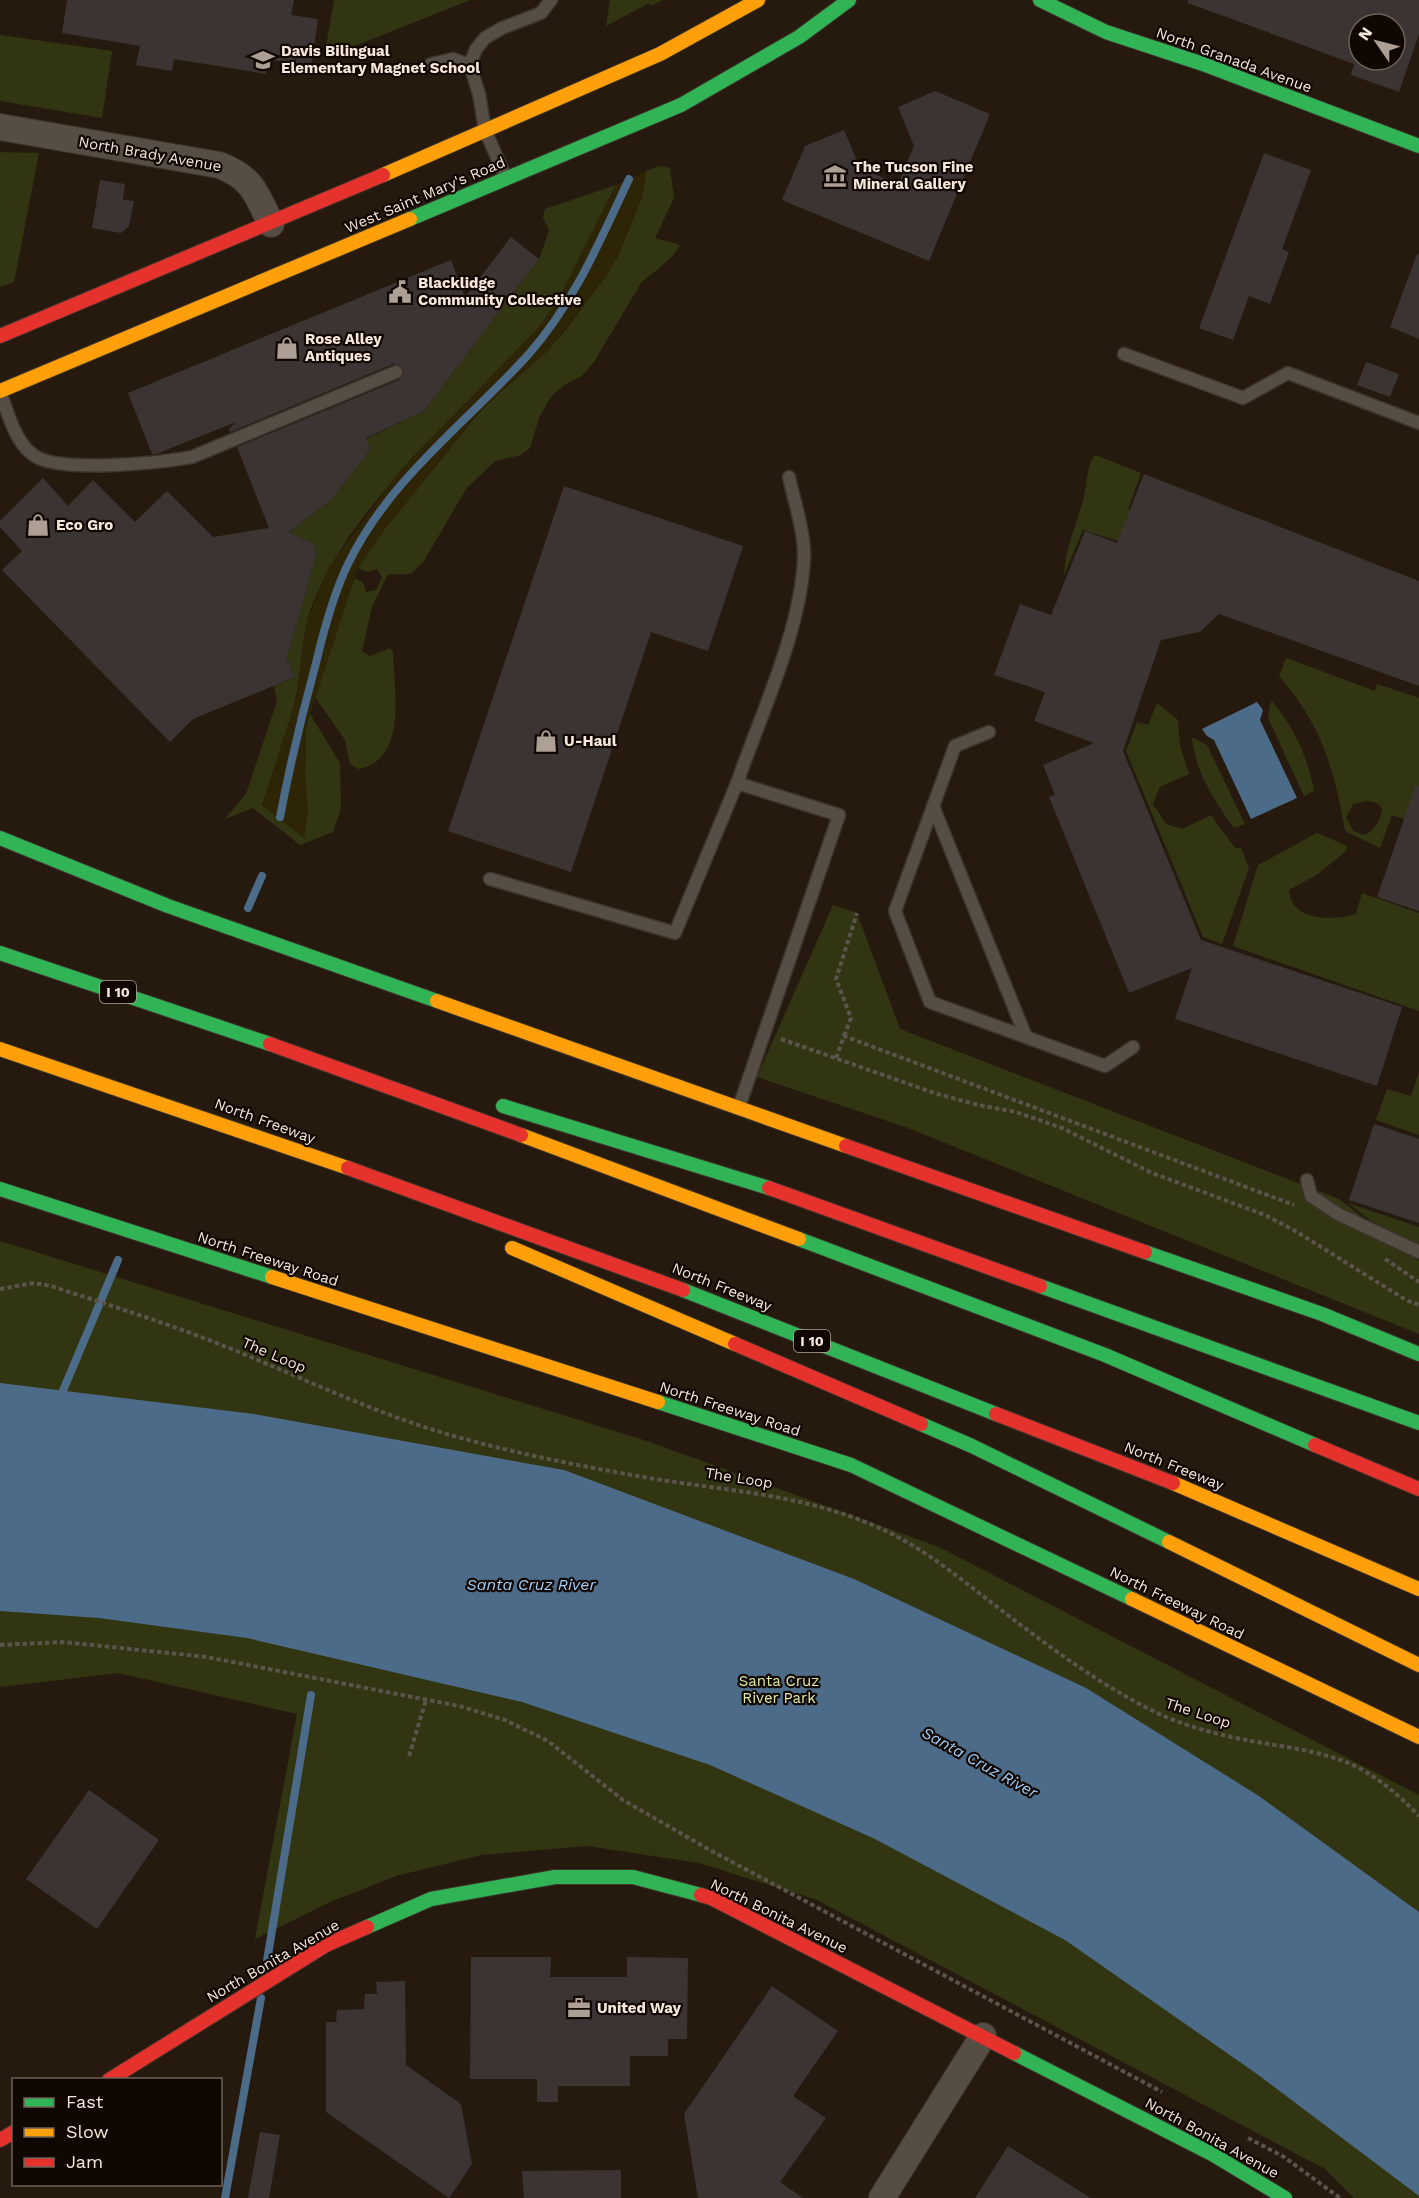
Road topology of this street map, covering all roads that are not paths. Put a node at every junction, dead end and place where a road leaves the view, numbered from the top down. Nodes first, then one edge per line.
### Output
1 (551, 0) edge
2 (758, 0) edge
3 (849, 0) edge
4 (1040, 0) edge
5 (431, 64) dead end
6 (470, 64) junction
7 (0, 127) edge
8 (485, 130) junction
9 (1419, 146) edge
10 (506, 179) junction
11 (271, 224) junction
12 (0, 336) edge
13 (1124, 354) dead end
14 (396, 372) dead end
15 (0, 392) edge
16 (1419, 423) edge
17 (789, 477) dead end
18 (989, 732) dead end
19 (737, 783) junction
20 (933, 806) junction
21 (0, 838) edge
22 (490, 879) dead end
23 (0, 953) edge
24 (235, 1031) junction
25 (1026, 1037) junction
26 (1133, 1047) dead end
27 (0, 1049) edge
28 (407, 1078) dead end
29 (486, 1101) dead end
30 (739, 1109) junction
31 (196, 1114) junction
32 (1307, 1180) dead end
33 (0, 1190) edge
34 (424, 1211) dead end
35 (500, 1243) dead end
36 (1419, 1252) edge
37 (1419, 1354) edge
38 (1419, 1423) edge
39 (1419, 1490) edge
40 (1419, 1589) edge
41 (1419, 1665) edge
42 (1419, 1737) edge
43 (983, 2036) junction
44 (124, 2076) edge
45 (882, 2198) edge
46 (1285, 2198) edge

1 - 6 lane
2 - 8 main road
3 - 10 main road, West Saint Mary's Road
4 - 9 main road, North Granada Avenue
5 - 6 lane
6 - 8 lane
7 - 11 street, North Brady Avenue
8 - 10 lane
8 - 11 main road
10 - 15 main road, West Saint Mary's Road
11 - 12 main road
13 - 16 lane
14 - 15 lane
17 - 19 lane
18 - 20 lane
19 - 22 lane
19 - 30 lane
20 - 25 lane
20 - 25 lane
21 - 30 main road
23 - 24 main road, I 10
24 - 28 main road
24 - 39 main road, I 10
25 - 26 lane
27 - 31 main road, North Freeway / I 10
29 - 38 main road
30 - 37 main road
31 - 34 main road
31 - 40 main road, North Freeway / I 10
32 - 36 lane
33 - 42 main road, North Freeway Road
35 - 41 main road
43 - 44 main road, North Bonita Avenue
43 - 45 street
43 - 46 main road, North Bonita Avenue

